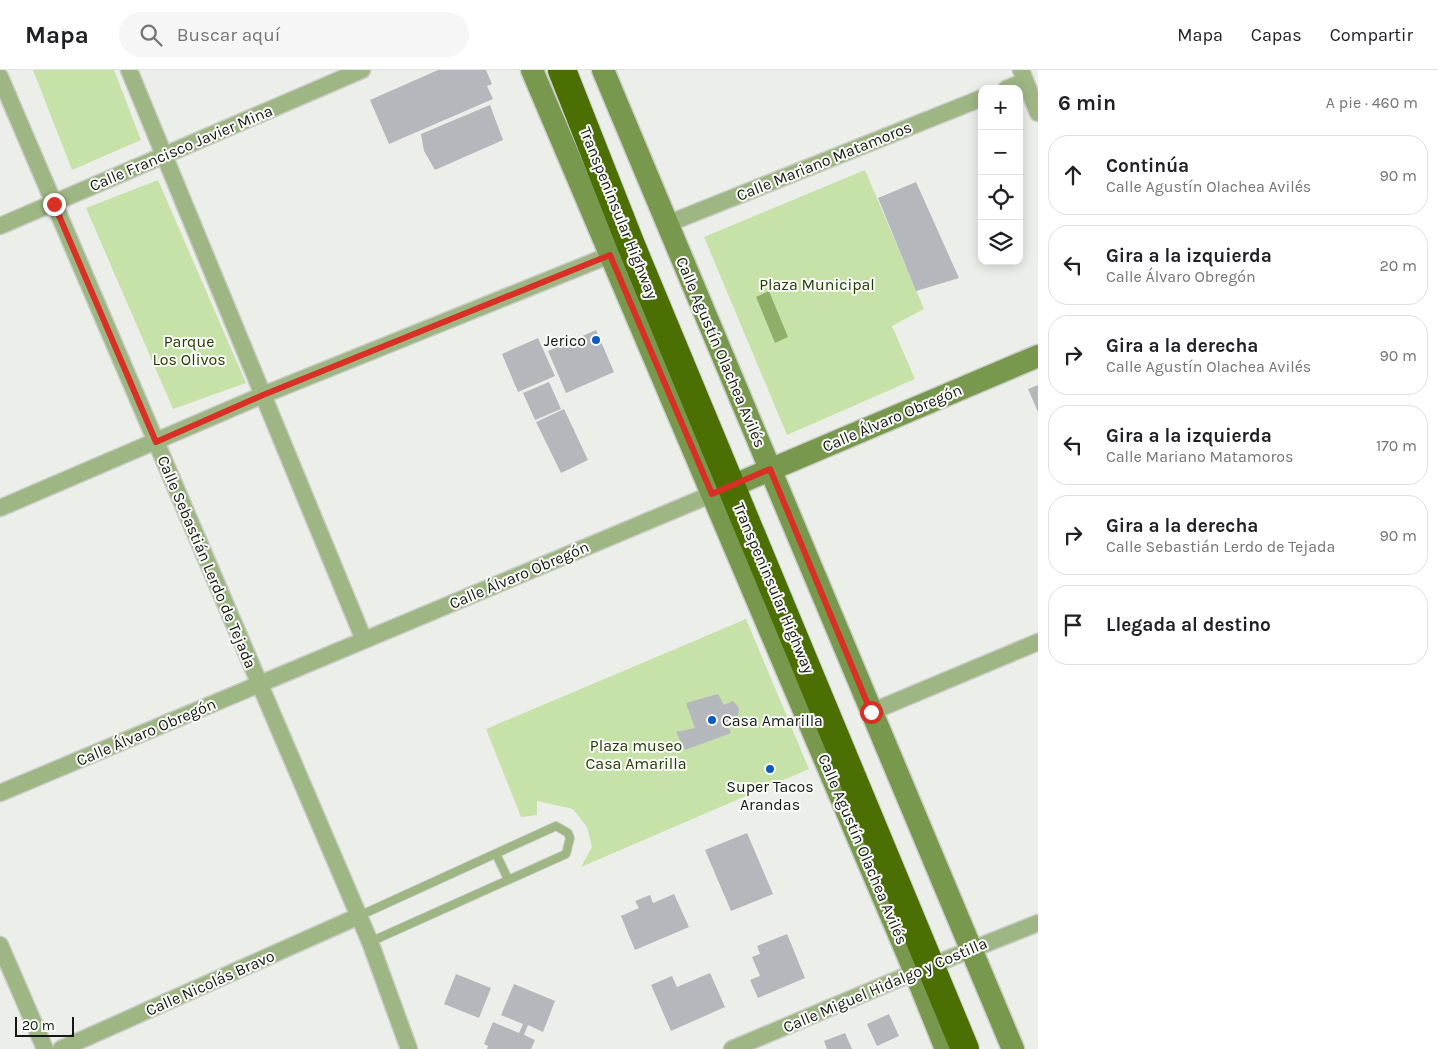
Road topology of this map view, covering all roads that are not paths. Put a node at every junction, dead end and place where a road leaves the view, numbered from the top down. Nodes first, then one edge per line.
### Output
1 (129, 70) edge
2 (362, 70) edge
3 (532, 70) edge
4 (562, 70) edge
5 (603, 70) edge
6 (1023, 76) edge
7 (0, 77) edge
8 (1011, 85) edge
9 (978, 100) edge
10 (1038, 113) edge
11 (164, 155) junction
12 (54, 204) junction
13 (667, 224) junction
14 (0, 226) edge
15 (610, 255) junction
16 (1038, 356) edge
17 (263, 395) junction
18 (156, 442) junction
19 (770, 469) junction
20 (722, 490) junction
21 (0, 508) edge
22 (364, 640) junction
23 (1038, 642) edge
24 (259, 684) junction
25 (871, 712) junction
26 (0, 793) edge
27 (496, 854) junction
28 (508, 879) junction
29 (359, 916) junction
30 (1038, 922) edge
31 (370, 942) junction
32 (0, 945) edge
33 (970, 949) junction
34 (923, 968) junction
35 (44, 1049) edge
36 (61, 1049) edge
37 (409, 1049) edge
38 (732, 1049) edge
39 (946, 1049) edge
40 (965, 1049) edge
41 (1013, 1049) edge

1 - 11 street
2 - 11 street, Calle Francisco Javier Mina
3 - 15 street
4 - 20 highway, Transpeninsular Highway
5 - 13 street, Calle Agustín Olachea Avilés
6 - 8 street
6 - 10 street
7 - 12 street, Calle Sebastián Lerdo de Tejada
9 - 13 street, Calle Mariano Matamoros
11 - 12 street, Calle Francisco Javier Mina
11 - 17 street
12 - 14 street, Calle Francisco Javier Mina
12 - 18 street, Calle Sebastián Lerdo de Tejada
13 - 19 street, Calle Agustín Olachea Avilés
15 - 17 street
15 - 20 street
16 - 19 street, Calle Álvaro Obregón
17 - 18 street
17 - 22 street
18 - 21 street
18 - 24 street, Calle Sebastián Lerdo de Tejada
19 - 20 street, Calle Álvaro Obregón
19 - 25 street, Calle Agustín Olachea Avilés
20 - 22 street, Calle Álvaro Obregón
20 - 34 highway, Transpeninsular Highway
22 - 24 street, Calle Álvaro Obregón
23 - 25 street
24 - 26 street, Calle Álvaro Obregón
24 - 29 street, Calle Sebastián Lerdo de Tejada
25 - 33 street, Calle Agustín Olachea Avilés
27 - 28 lane
27 - 28 lane
27 - 29 lane
28 - 31 lane
29 - 31 street, Calle Sebastián Lerdo de Tejada
29 - 36 street, Calle Nicolás Bravo
30 - 33 street, Calle Miguel Hidalgo y Costilla
31 - 37 street, Calle Sebastián Lerdo de Tejada
32 - 35 street
33 - 34 street, Calle Miguel Hidalgo y Costilla
33 - 41 street, Calle Agustín Olachea Avilés
34 - 38 street, Calle Miguel Hidalgo y Costilla
34 - 39 street
34 - 40 highway, Transpeninsular Highway

